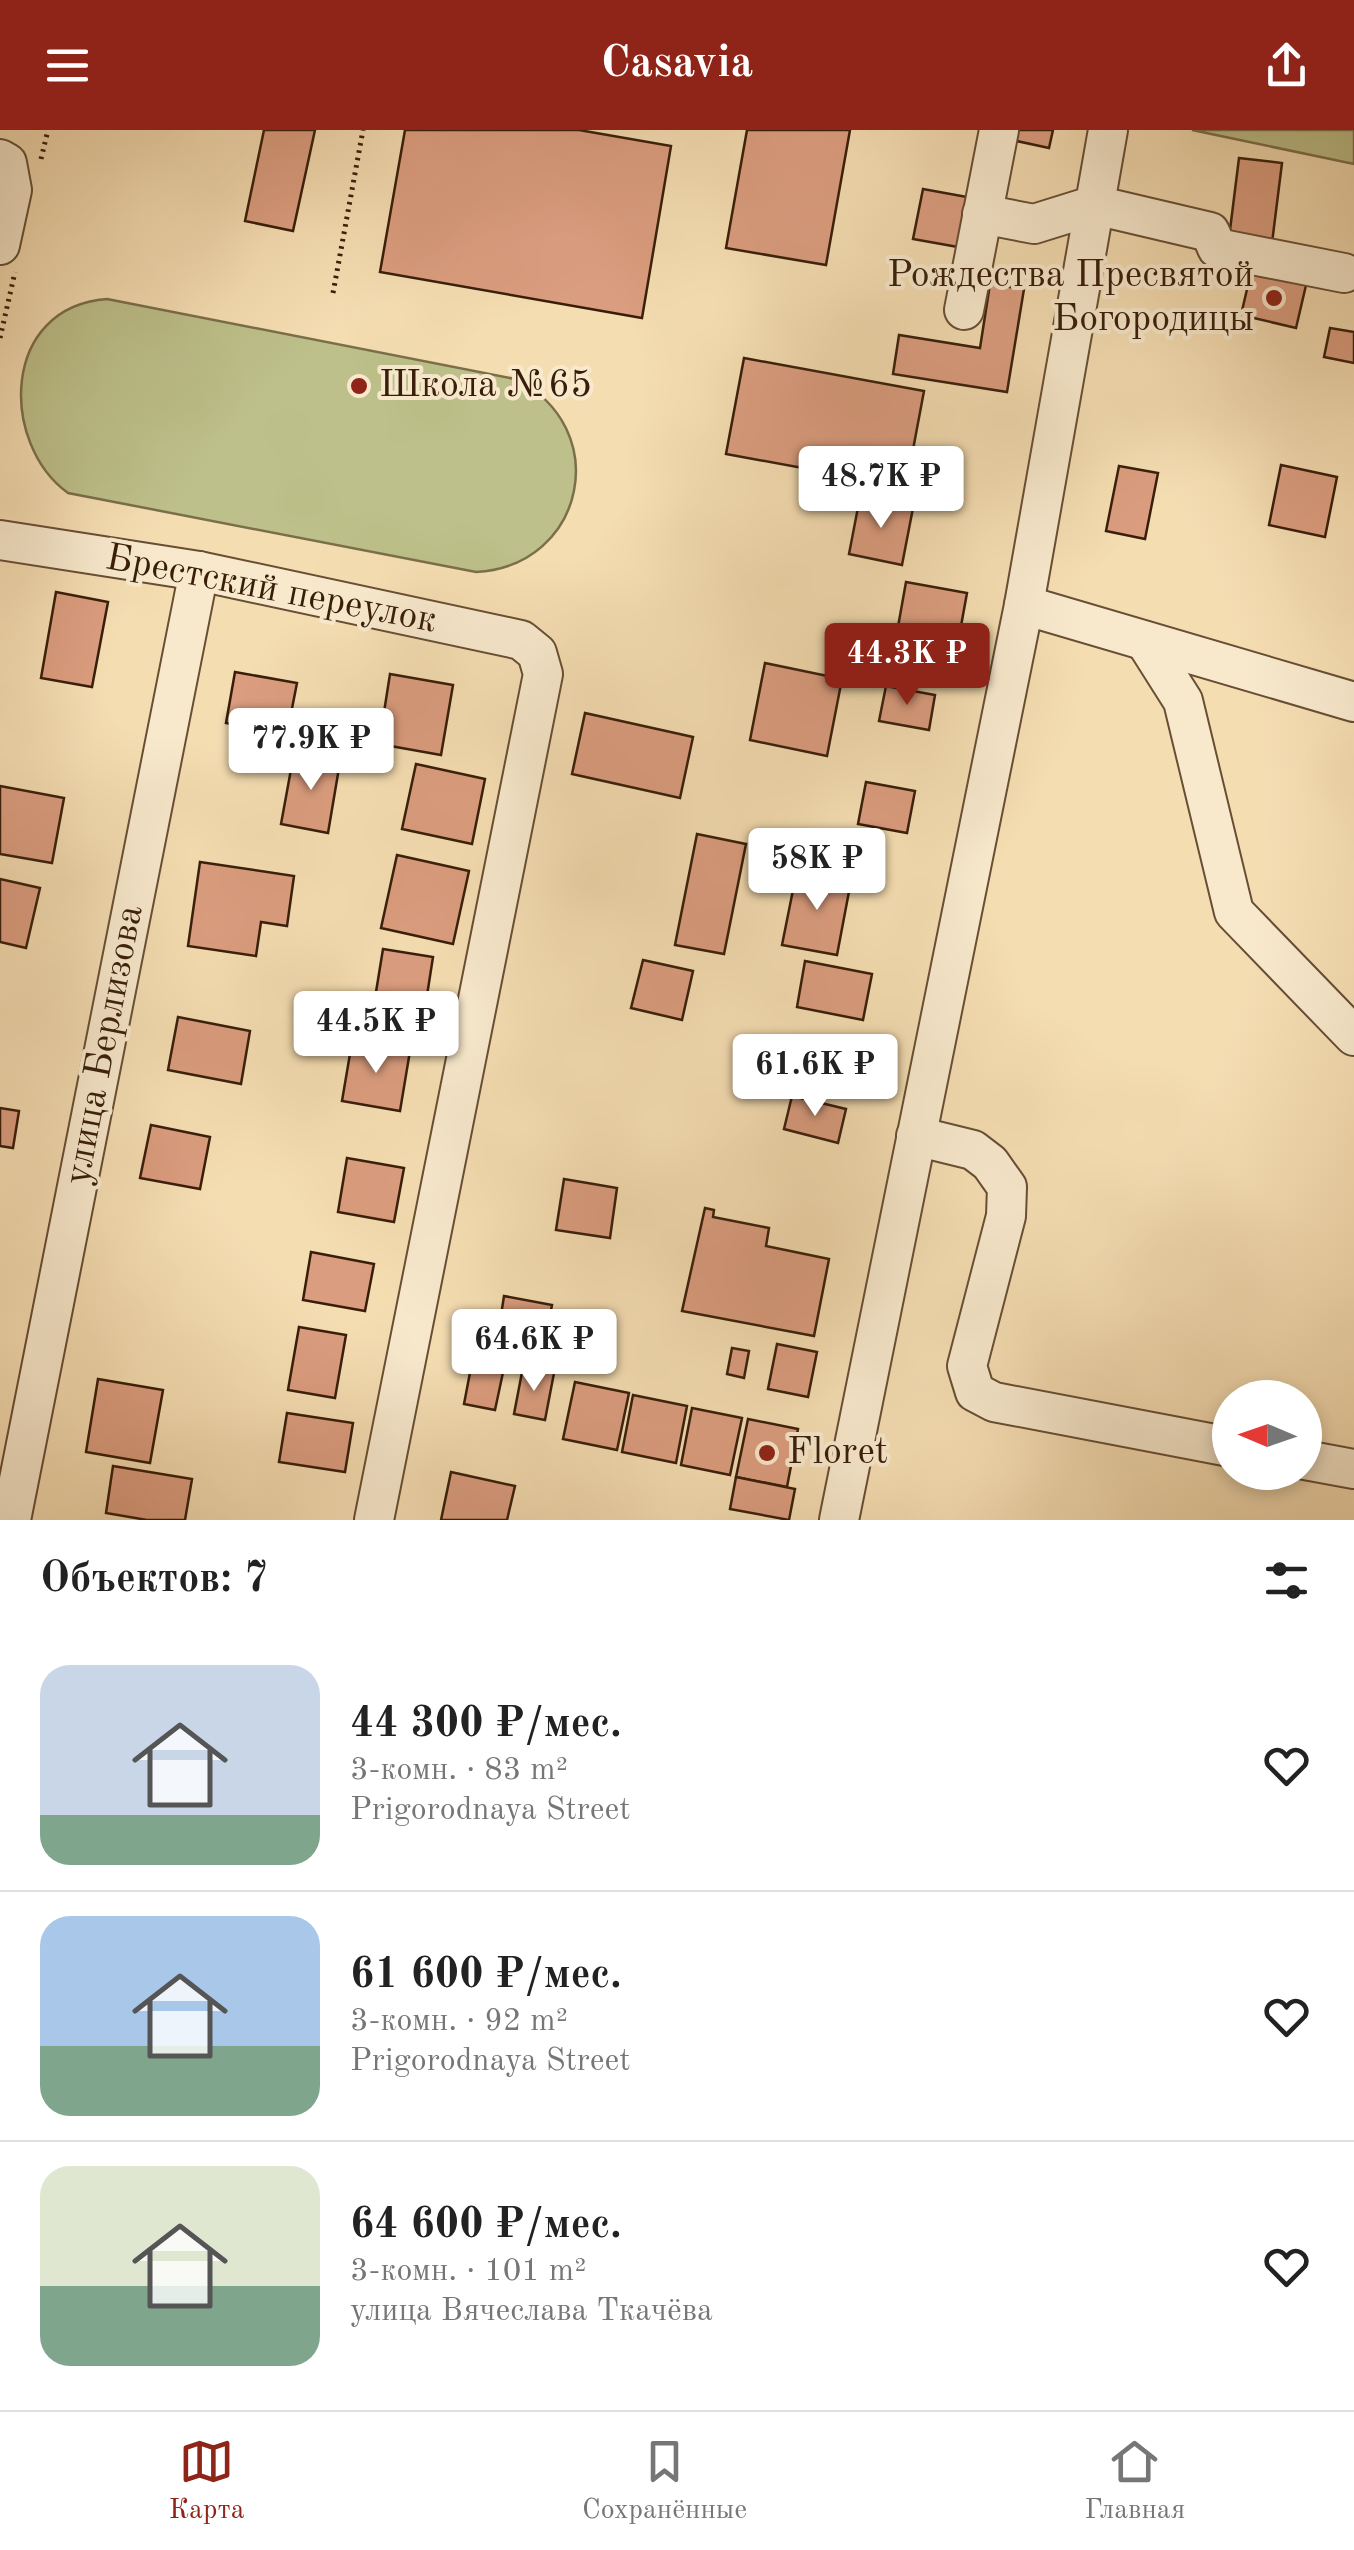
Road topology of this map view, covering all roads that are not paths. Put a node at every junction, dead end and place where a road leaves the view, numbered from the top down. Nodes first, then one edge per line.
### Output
1 (999, 130) edge
2 (1108, 130) edge
3 (0, 159) edge
4 (1095, 205) junction
5 (982, 214) junction
6 (0, 245) edge
7 (1344, 273) dead end
8 (964, 310) dead end
9 (0, 540) edge
10 (199, 571) junction
11 (1024, 606) junction
12 (1144, 641) junction
13 (1354, 702) edge
14 (1354, 1036) edge
15 (916, 1136) junction
16 (1212, 1444) edge
17 (1322, 1463) edge
18 (1354, 1469) edge
19 (11, 1520) edge
20 (374, 1520) edge
21 (839, 1520) edge

1 - 5 street
2 - 4 street
3 - 6 street
4 - 5 street
4 - 7 street
4 - 11 street
5 - 8 street
9 - 10 street, Брестский переулок
10 - 19 street, улица Берлизова
10 - 20 street, Брестский переулок
11 - 12 street
11 - 15 street
12 - 13 street
12 - 14 street
15 - 16 street
15 - 21 street
17 - 18 street

